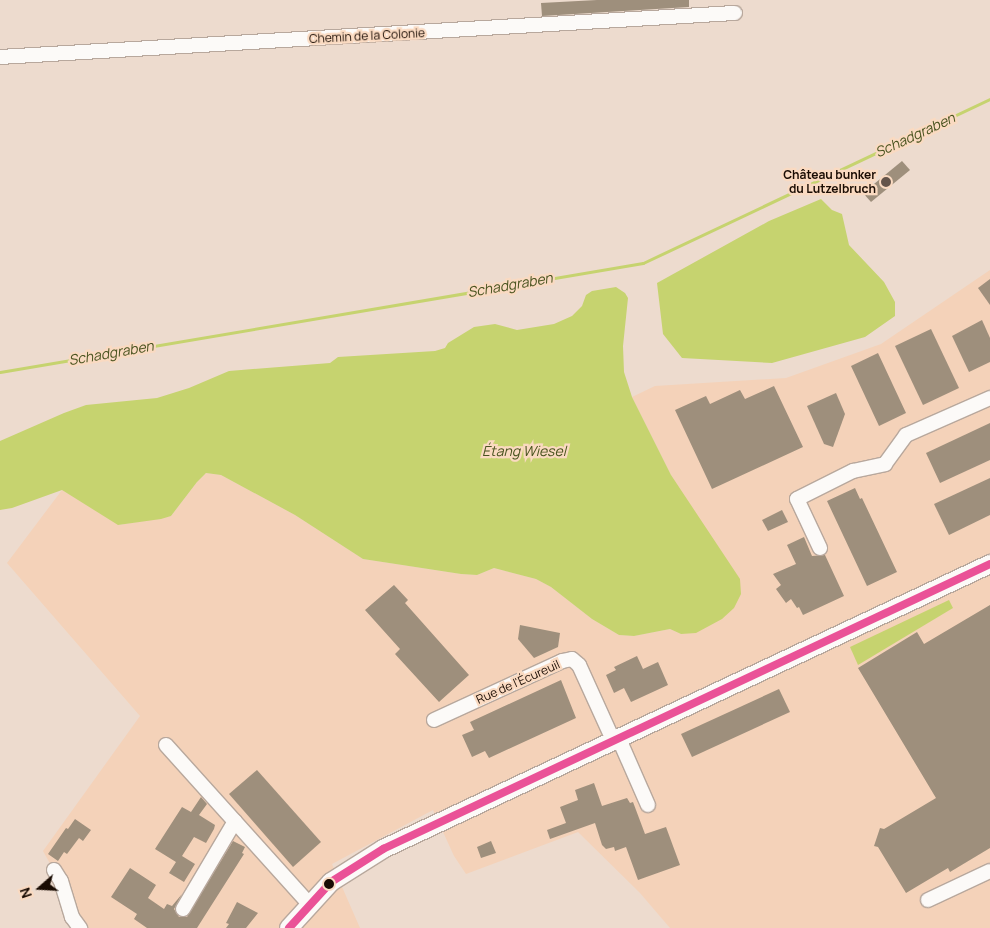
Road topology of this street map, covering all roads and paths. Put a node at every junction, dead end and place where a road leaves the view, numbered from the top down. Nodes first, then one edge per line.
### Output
1 (735, 13) dead end
2 (0, 57) edge
3 (990, 398) edge
4 (820, 548) dead end
5 (990, 564) edge
6 (434, 720) dead end
7 (617, 740) junction
8 (166, 745) dead end
9 (648, 805) dead end
10 (235, 821) junction
11 (54, 870) dead end
12 (990, 871) edge
13 (928, 900) dead end
14 (309, 904) junction
15 (182, 910) dead end
16 (80, 928) edge
17 (289, 928) edge

1 - 2 street, Chemin de la Colonie
3 - 4 street
5 - 7 main road
6 - 7 street, Rue de l'Écureuil
7 - 9 street
7 - 14 main road
8 - 10 street
10 - 14 street
10 - 15 street
11 - 16 street
12 - 13 street
14 - 17 main road

